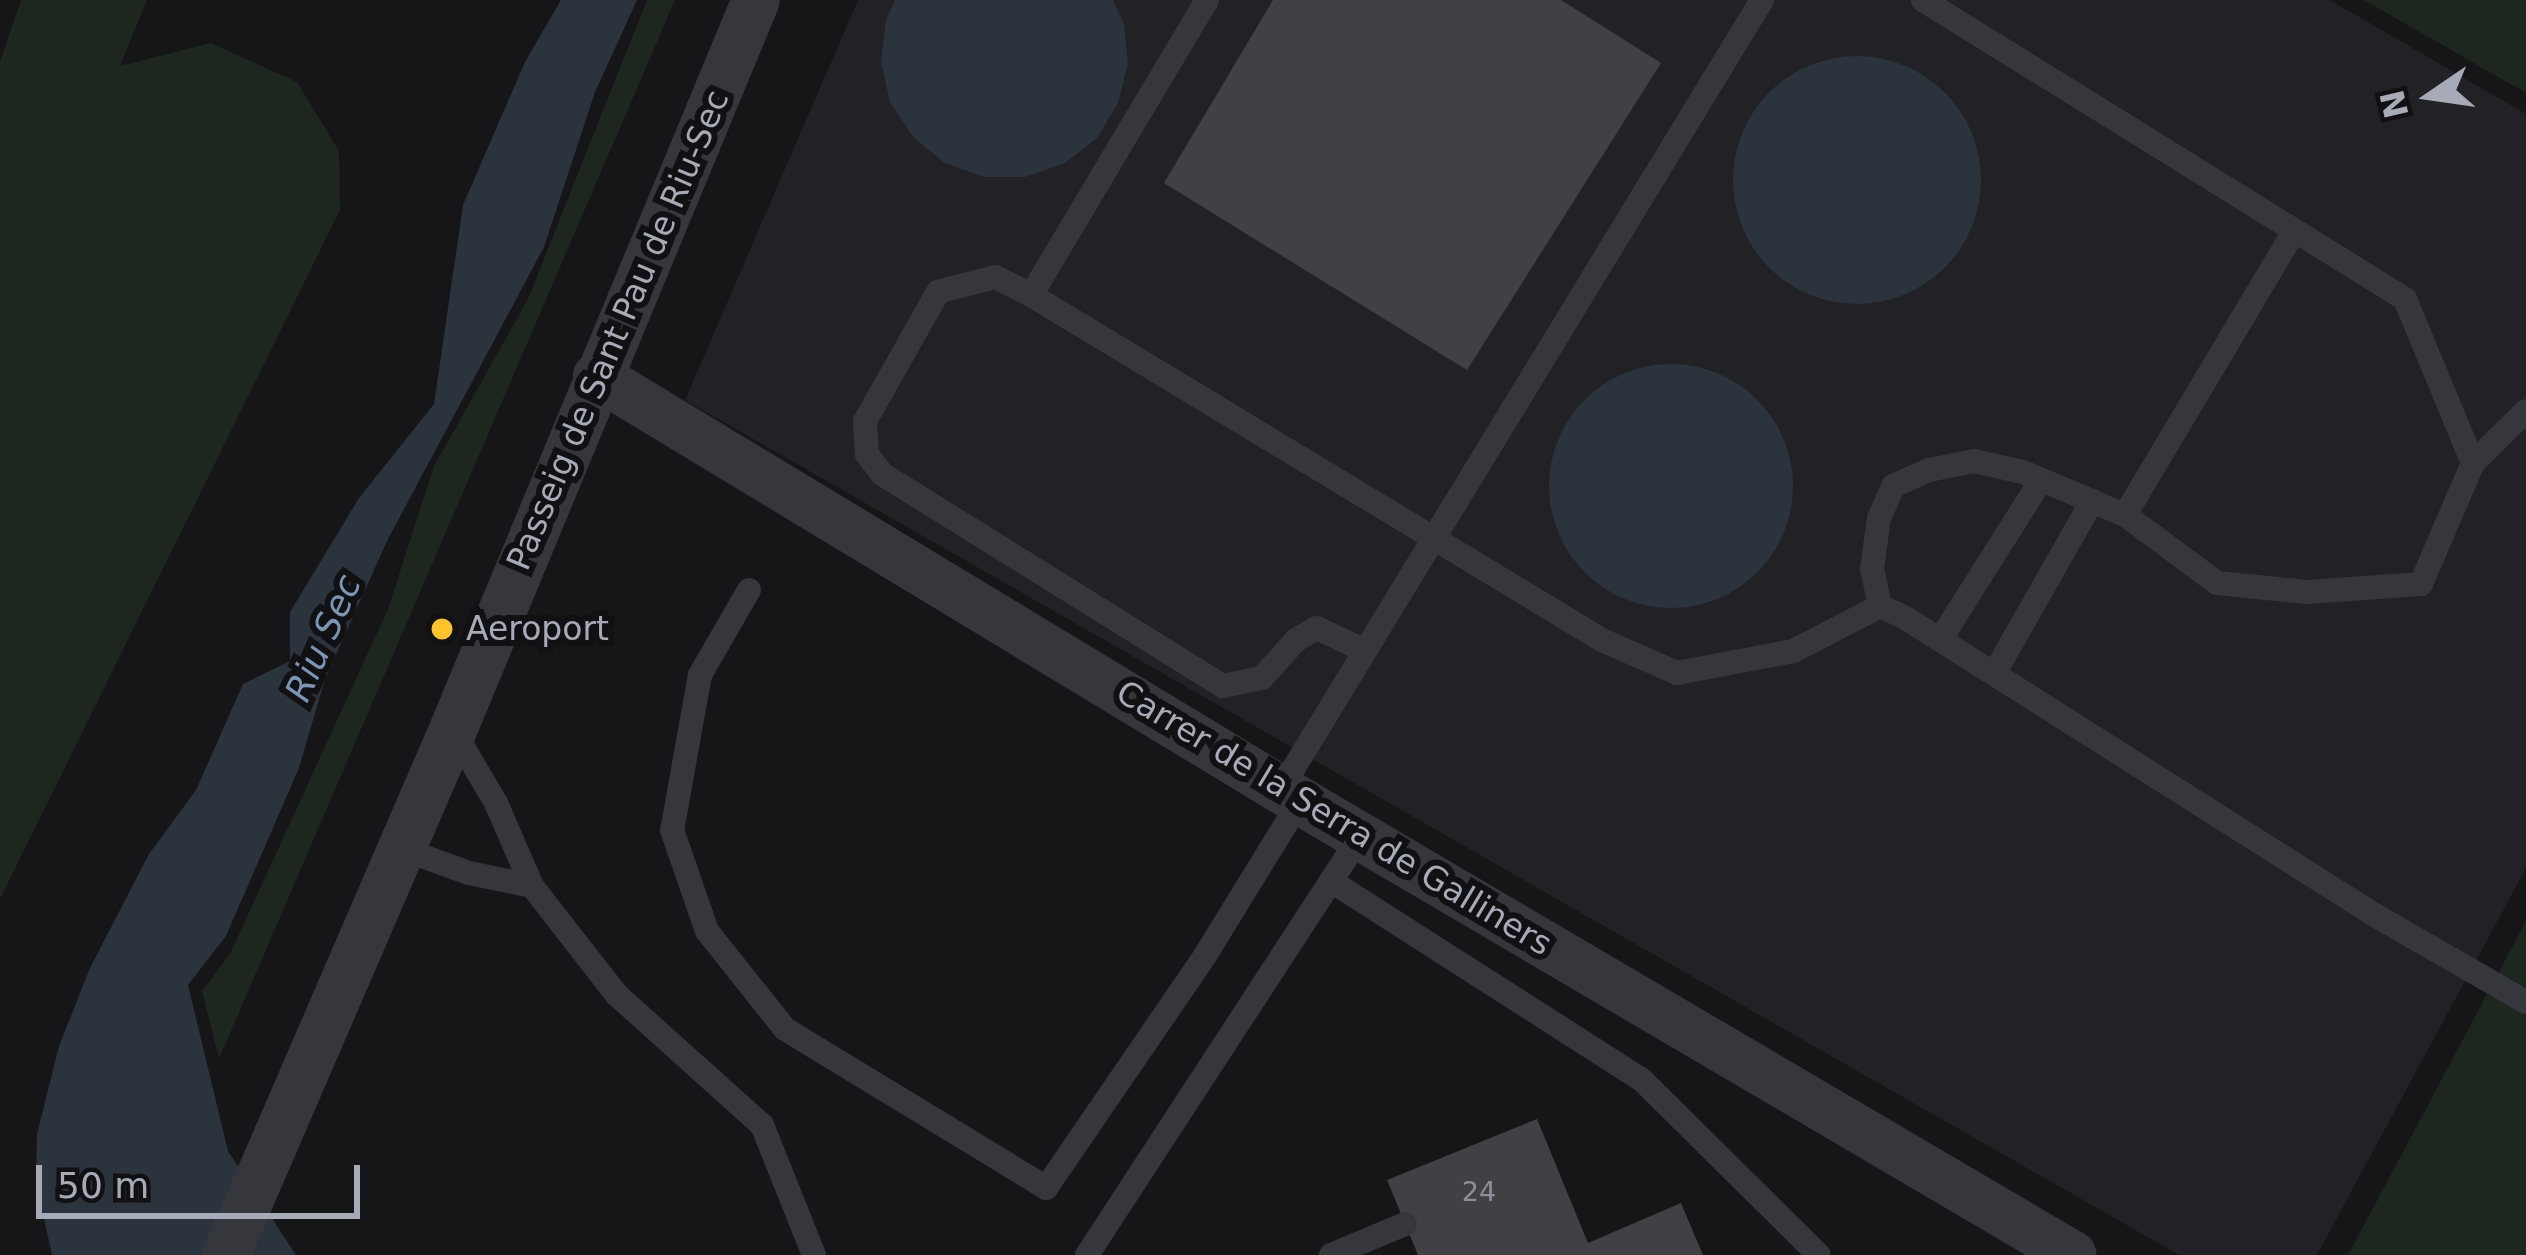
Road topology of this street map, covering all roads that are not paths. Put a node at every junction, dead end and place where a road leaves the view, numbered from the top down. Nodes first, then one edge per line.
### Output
1 (756, 0) edge
2 (1207, 0) edge
3 (1762, 0) edge
4 (1923, 0) edge
5 (2294, 231) junction
6 (1031, 295) junction
7 (597, 376) junction
8 (2526, 411) edge
9 (2473, 463) junction
10 (2042, 480) junction
11 (2092, 501) junction
12 (2125, 515) junction
13 (1434, 538) junction
14 (749, 590) dead end
15 (1880, 606) junction
16 (1940, 640) junction
17 (1364, 651) junction
18 (1995, 672) junction
19 (453, 730) junction
20 (1291, 795) junction
21 (1361, 835) junction
22 (400, 848) junction
23 (1331, 881) junction
24 (532, 886) junction
25 (2526, 1002) edge
26 (1405, 1224) dead end
27 (226, 1255) edge
28 (814, 1255) edge
29 (1087, 1255) edge
30 (1331, 1255) edge
31 (1819, 1255) edge
32 (2073, 1255) edge

1 - 7 street, Passeig de Sant Pau de Riu-Sec
2 - 6 lane
3 - 13 lane
4 - 5 lane
5 - 9 lane
5 - 12 lane
6 - 13 lane
6 - 17 lane
7 - 19 street, Passeig de Sant Pau de Riu-Sec
7 - 20 street, Carrer de la Serra de Galliners
8 - 9 lane
9 - 12 lane
10 - 11 lane
10 - 15 lane
10 - 16 lane
11 - 12 lane
11 - 18 lane
13 - 15 lane
13 - 17 lane
14 - 20 lane
15 - 16 lane
16 - 18 lane
17 - 20 lane
18 - 25 lane
19 - 22 street, Passeig de Sant Pau de Riu-Sec
19 - 24 lane
20 - 21 street, Carrer de la Serra de Galliners
21 - 23 lane
21 - 32 street, Carrer de la Serra de Galliners
22 - 24 lane
22 - 27 street, Passeig de Sant Pau de Riu-Sec
23 - 29 lane
23 - 31 lane
24 - 28 lane
26 - 30 lane

